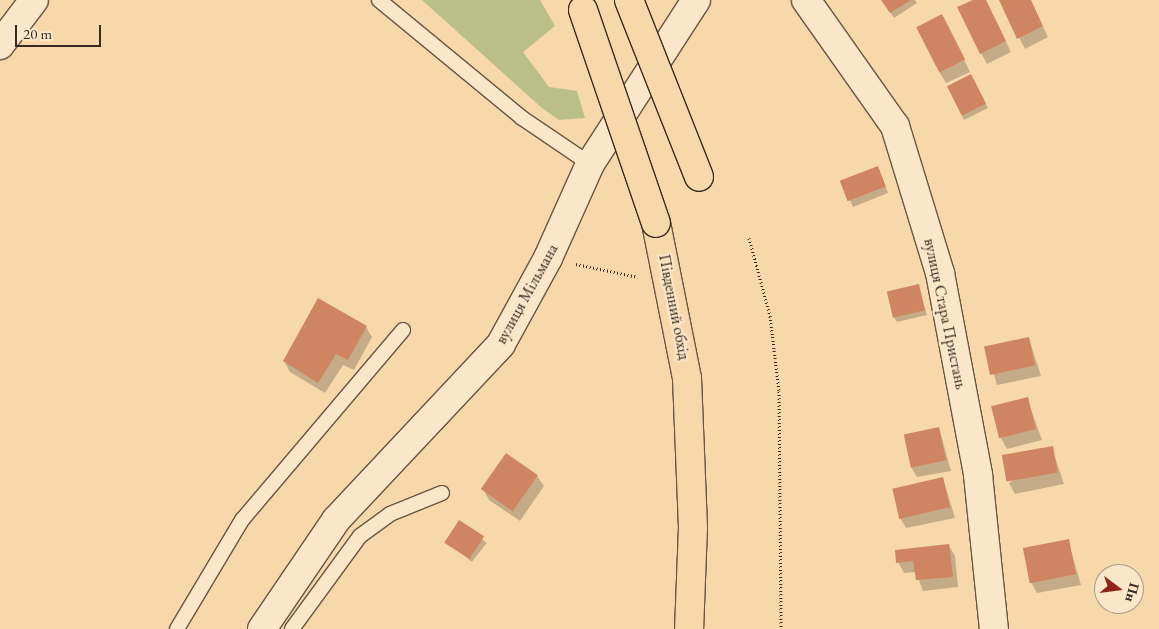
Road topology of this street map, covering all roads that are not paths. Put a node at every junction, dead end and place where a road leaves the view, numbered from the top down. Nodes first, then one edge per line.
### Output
1 (34, 0) edge
2 (379, 0) edge
3 (629, 0) edge
4 (696, 0) edge
5 (806, 0) edge
6 (580, 5) edge
7 (0, 45) edge
8 (590, 164) junction
9 (699, 177) dead end
10 (403, 330) dead end
11 (442, 493) dead end
12 (178, 629) edge
13 (262, 629) edge
14 (292, 629) edge
15 (689, 629) edge
16 (994, 629) edge

1 - 7 street
2 - 8 lane
3 - 9 main road, bridge
4 - 8 street, вулиця Мільмана
5 - 16 street, вулиця Стара Пристань
6 - 15 main road, Південний обхід, bridge
8 - 13 street, вулиця Мільмана
10 - 12 lane
11 - 14 lane

